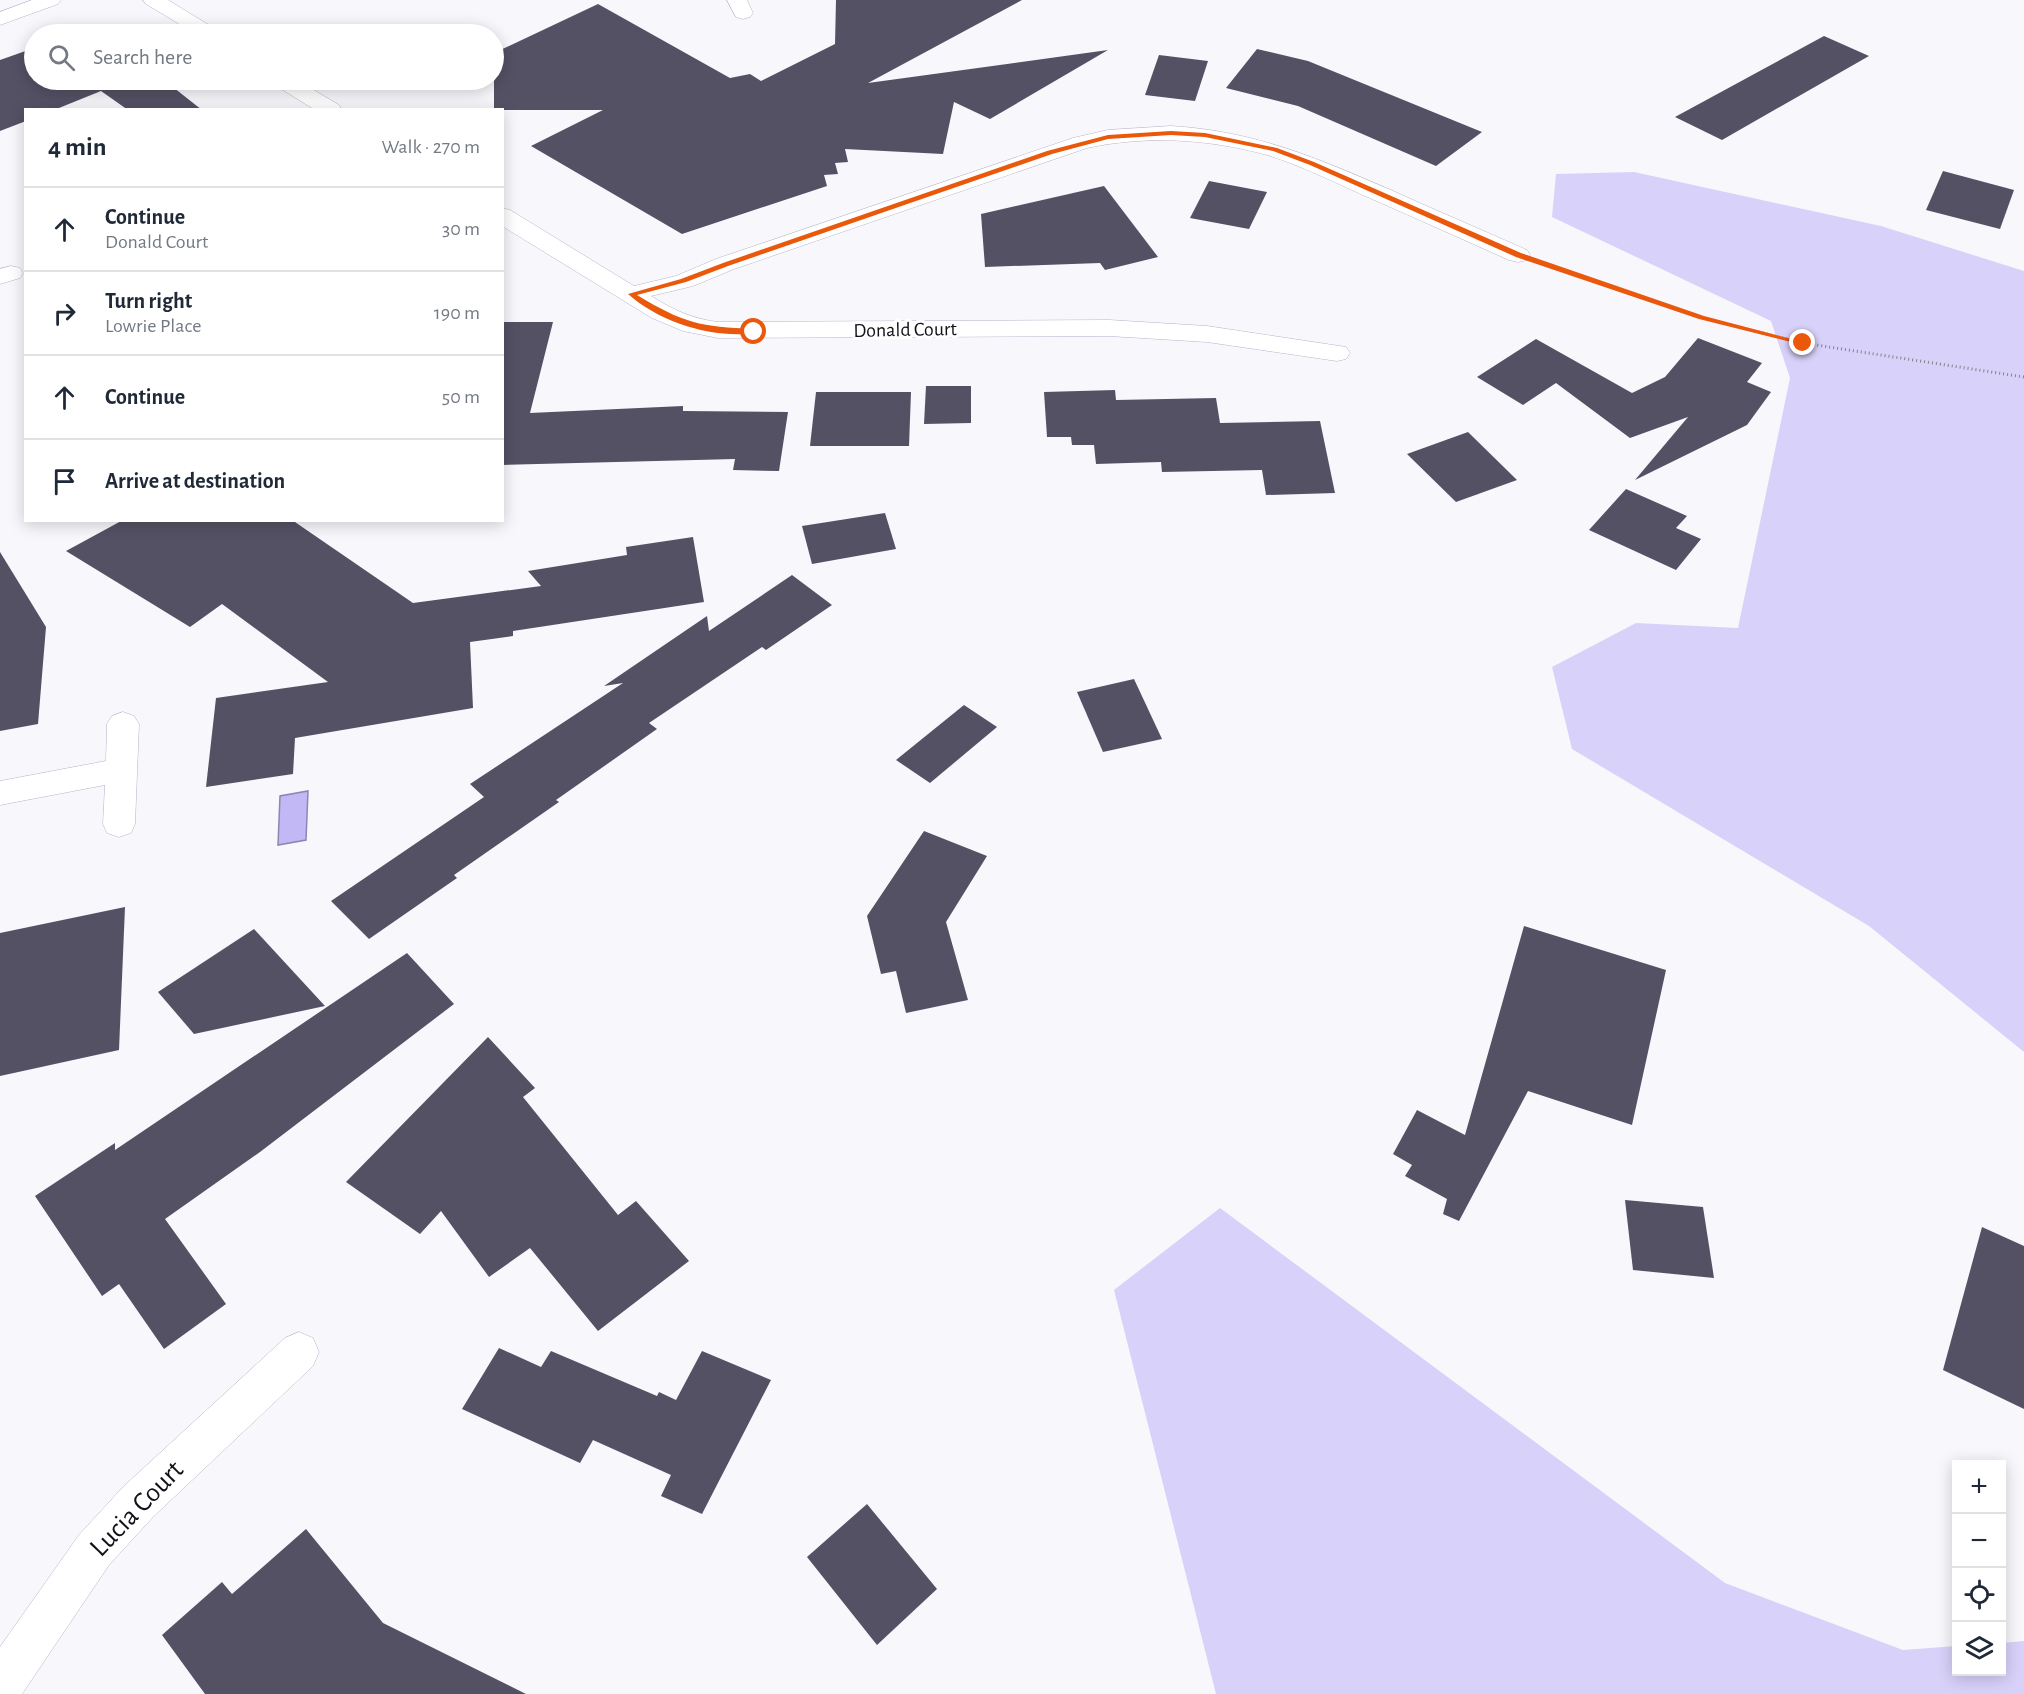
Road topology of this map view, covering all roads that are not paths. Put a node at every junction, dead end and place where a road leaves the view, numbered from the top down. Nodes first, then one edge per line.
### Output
1 (51, 0) edge
2 (153, 0) edge
3 (0, 19) edge
4 (193, 24) edge
5 (299, 90) edge
6 (328, 108) edge
7 (504, 216) edge
8 (1518, 255) road end
9 (631, 294) junction
10 (1337, 353) dead end
11 (123, 724) dead end
12 (121, 770) junction
13 (0, 793) edge
14 (118, 824) dead end
15 (299, 1352) dead end
16 (0, 1686) edge

1 - 3 street
2 - 4 street
5 - 6 street
7 - 9 street, Donald Court
8 - 9 street
9 - 10 street, Donald Court
11 - 12 street
12 - 13 street
12 - 14 street
15 - 16 street, Lucia Court

